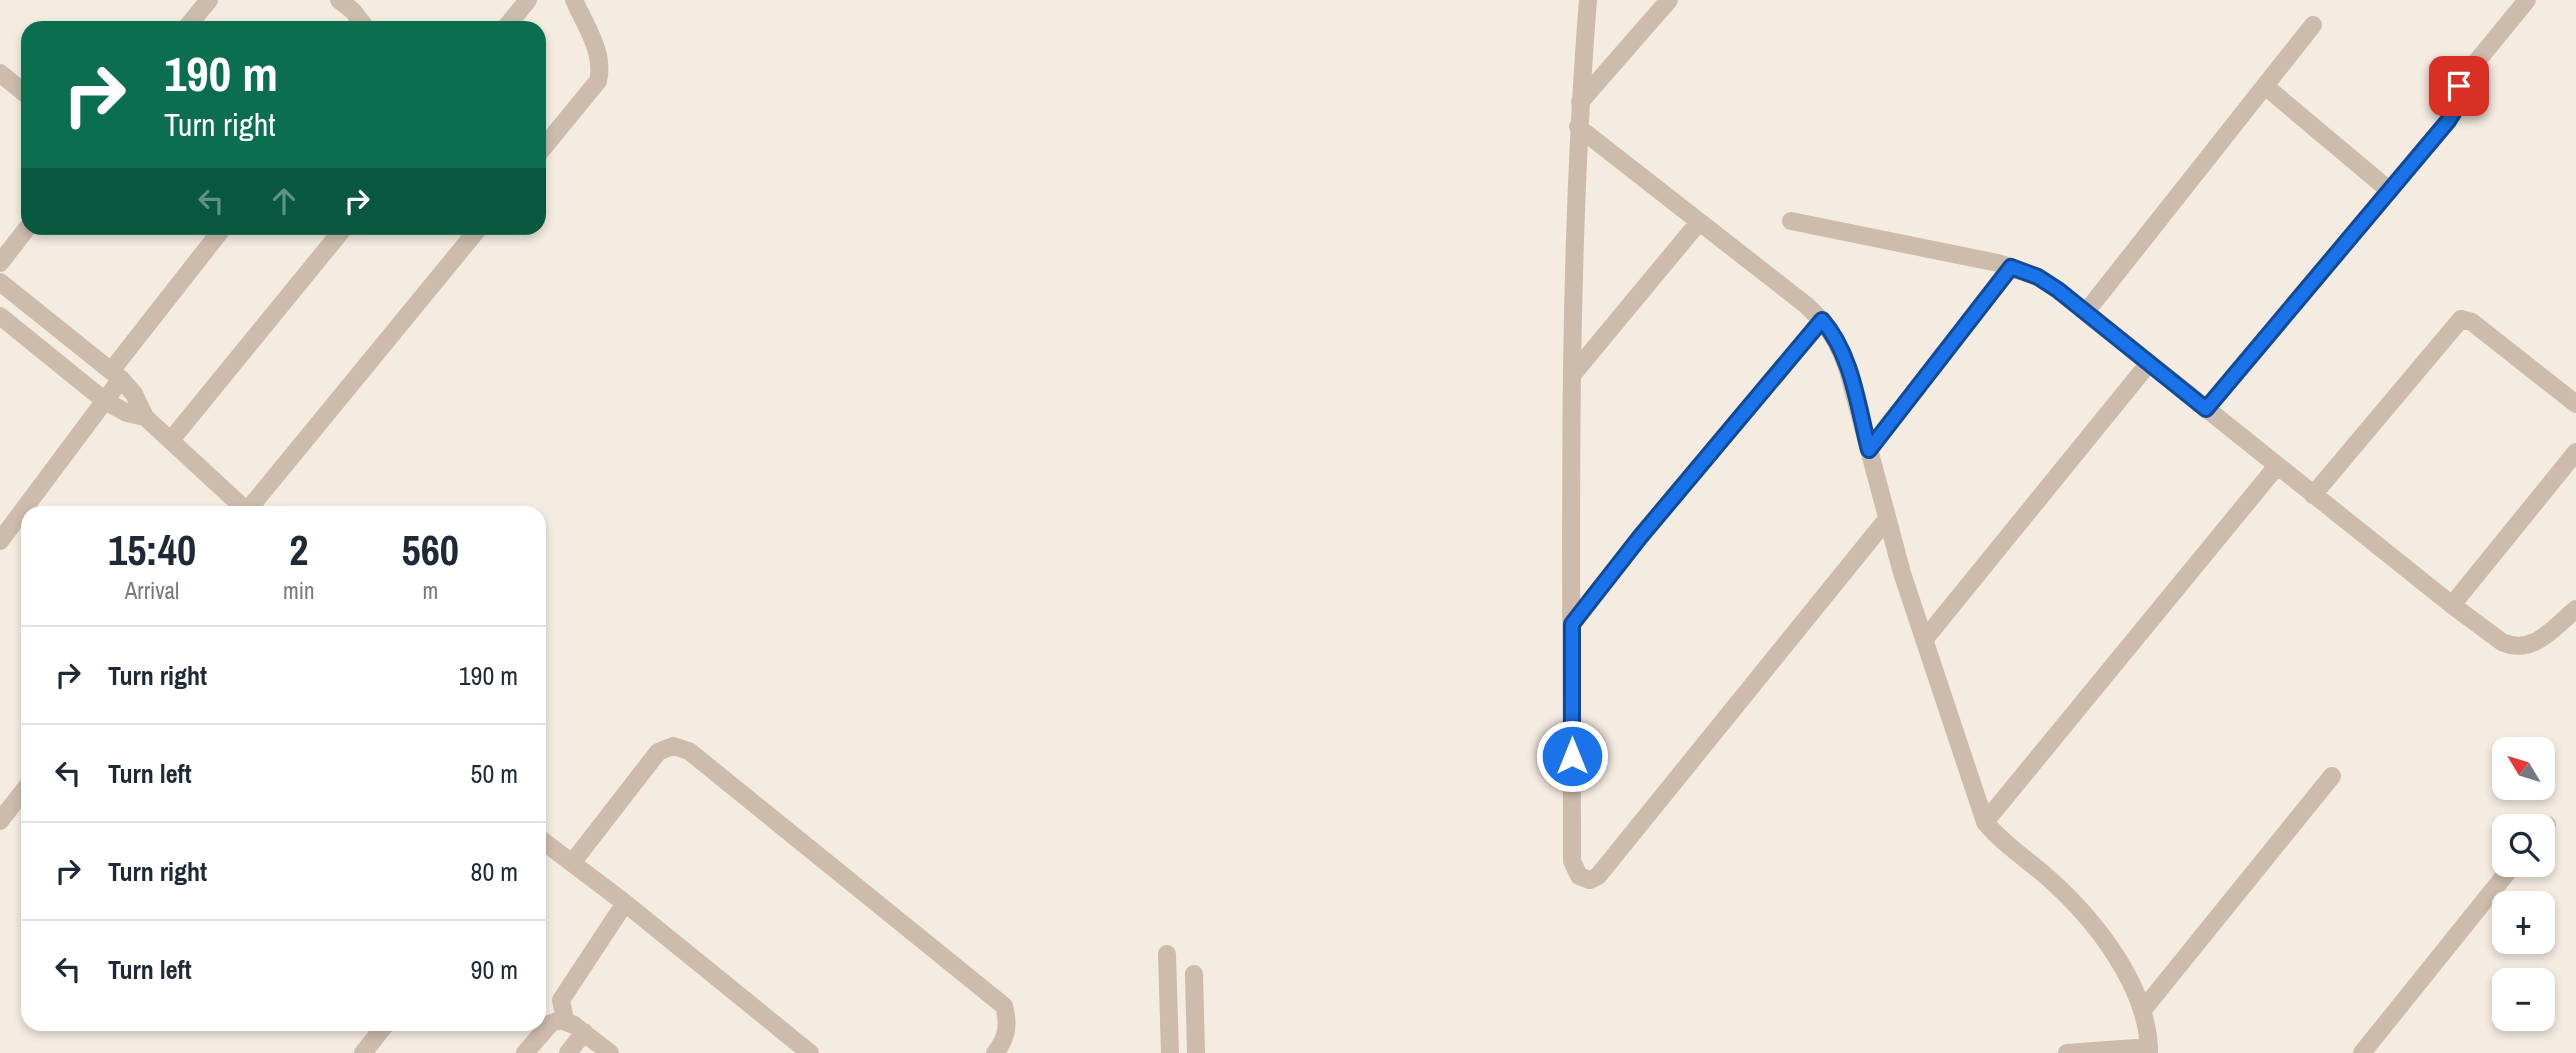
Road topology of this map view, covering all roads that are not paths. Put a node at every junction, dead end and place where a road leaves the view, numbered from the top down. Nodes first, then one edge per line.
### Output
1 (209, 0) edge
2 (339, 0) edge
3 (528, 0) edge
4 (574, 0) edge
5 (1588, 0) edge
6 (1669, 0) edge
7 (2528, 0) edge
8 (192, 21) edge
9 (361, 21) edge
10 (511, 21) edge
11 (2313, 25) dead end
12 (0, 73) edge
13 (2265, 86) junction
14 (21, 90) edge
15 (1580, 102) junction
16 (1578, 127) junction
17 (546, 144) edge
18 (2389, 191) junction
19 (1791, 221) dead end
20 (1699, 222) junction
21 (22, 235) edge
22 (218, 235) edge
23 (338, 235) edge
24 (472, 235) edge
25 (0, 263) edge
26 (2011, 267) junction
27 (0, 282) edge
28 (2086, 312) junction
29 (0, 316) edge
30 (1822, 320) junction
31 (2149, 363) junction
32 (1573, 374) junction
33 (116, 375) junction
34 (105, 401) junction
35 (2576, 404) edge
36 (2206, 409) junction
37 (145, 416) junction
38 (171, 440) junction
39 (1869, 450) junction
40 (2576, 452) edge
41 (2277, 466) junction
42 (2313, 495) junction
43 (26, 506) edge
44 (242, 506) edge
45 (253, 506) edge
46 (21, 513) edge
47 (1887, 519) junction
48 (0, 541) edge
49 (2452, 606) junction
50 (2576, 609) edge
51 (1572, 624) junction
52 (1924, 640) junction
53 (2332, 776) dead end
54 (21, 794) edge
55 (0, 821) edge
56 (1985, 822) junction
57 (546, 843) edge
58 (572, 863) junction
59 (2504, 877) edge
60 (625, 904) junction
61 (1167, 954) dead end
62 (1194, 974) dead end
63 (2142, 1011) junction
64 (565, 1020) junction
65 (546, 1029) edge
66 (380, 1031) edge
67 (544, 1031) edge
68 (583, 1032) junction
69 (2149, 1050) edge
70 (363, 1053) edge
71 (525, 1053) edge
72 (568, 1053) edge
73 (610, 1053) edge
74 (810, 1053) edge
75 (995, 1053) edge
76 (1170, 1053) edge
77 (1196, 1053) edge
78 (2067, 1053) edge
79 (2362, 1053) edge

1 - 8 street
2 - 9 street
3 - 10 street
4 - 17 street
5 - 15 street
6 - 15 street
7 - 18 street
11 - 13 street
12 - 14 street
13 - 18 street
13 - 28 street
15 - 16 street
16 - 20 street
16 - 32 street
18 - 36 street
19 - 26 street
20 - 30 street
20 - 32 street
21 - 25 street
22 - 33 street
23 - 38 street
24 - 45 street
26 - 28 street
26 - 39 street
27 - 33 street
28 - 31 street
29 - 34 street
30 - 39 street
30 - 51 street
31 - 36 street
31 - 52 street
32 - 51 street
33 - 34 street
33 - 37 street
34 - 37 street
34 - 43 street
35 - 42 street
36 - 41 street
37 - 38 street
38 - 44 street
39 - 47 street
40 - 49 street
41 - 42 street
41 - 56 street
42 - 49 street
46 - 48 street
47 - 51 street
47 - 52 street
49 - 50 street
52 - 56 street
53 - 63 street
54 - 55 street
56 - 63 street
57 - 58 street
58 - 60 street
58 - 75 street
59 - 79 street
60 - 64 street
60 - 74 street
61 - 76 street
62 - 77 street
63 - 69 street
64 - 65 street
64 - 68 street
66 - 70 street
67 - 71 street
68 - 72 street
68 - 73 street
69 - 78 street

